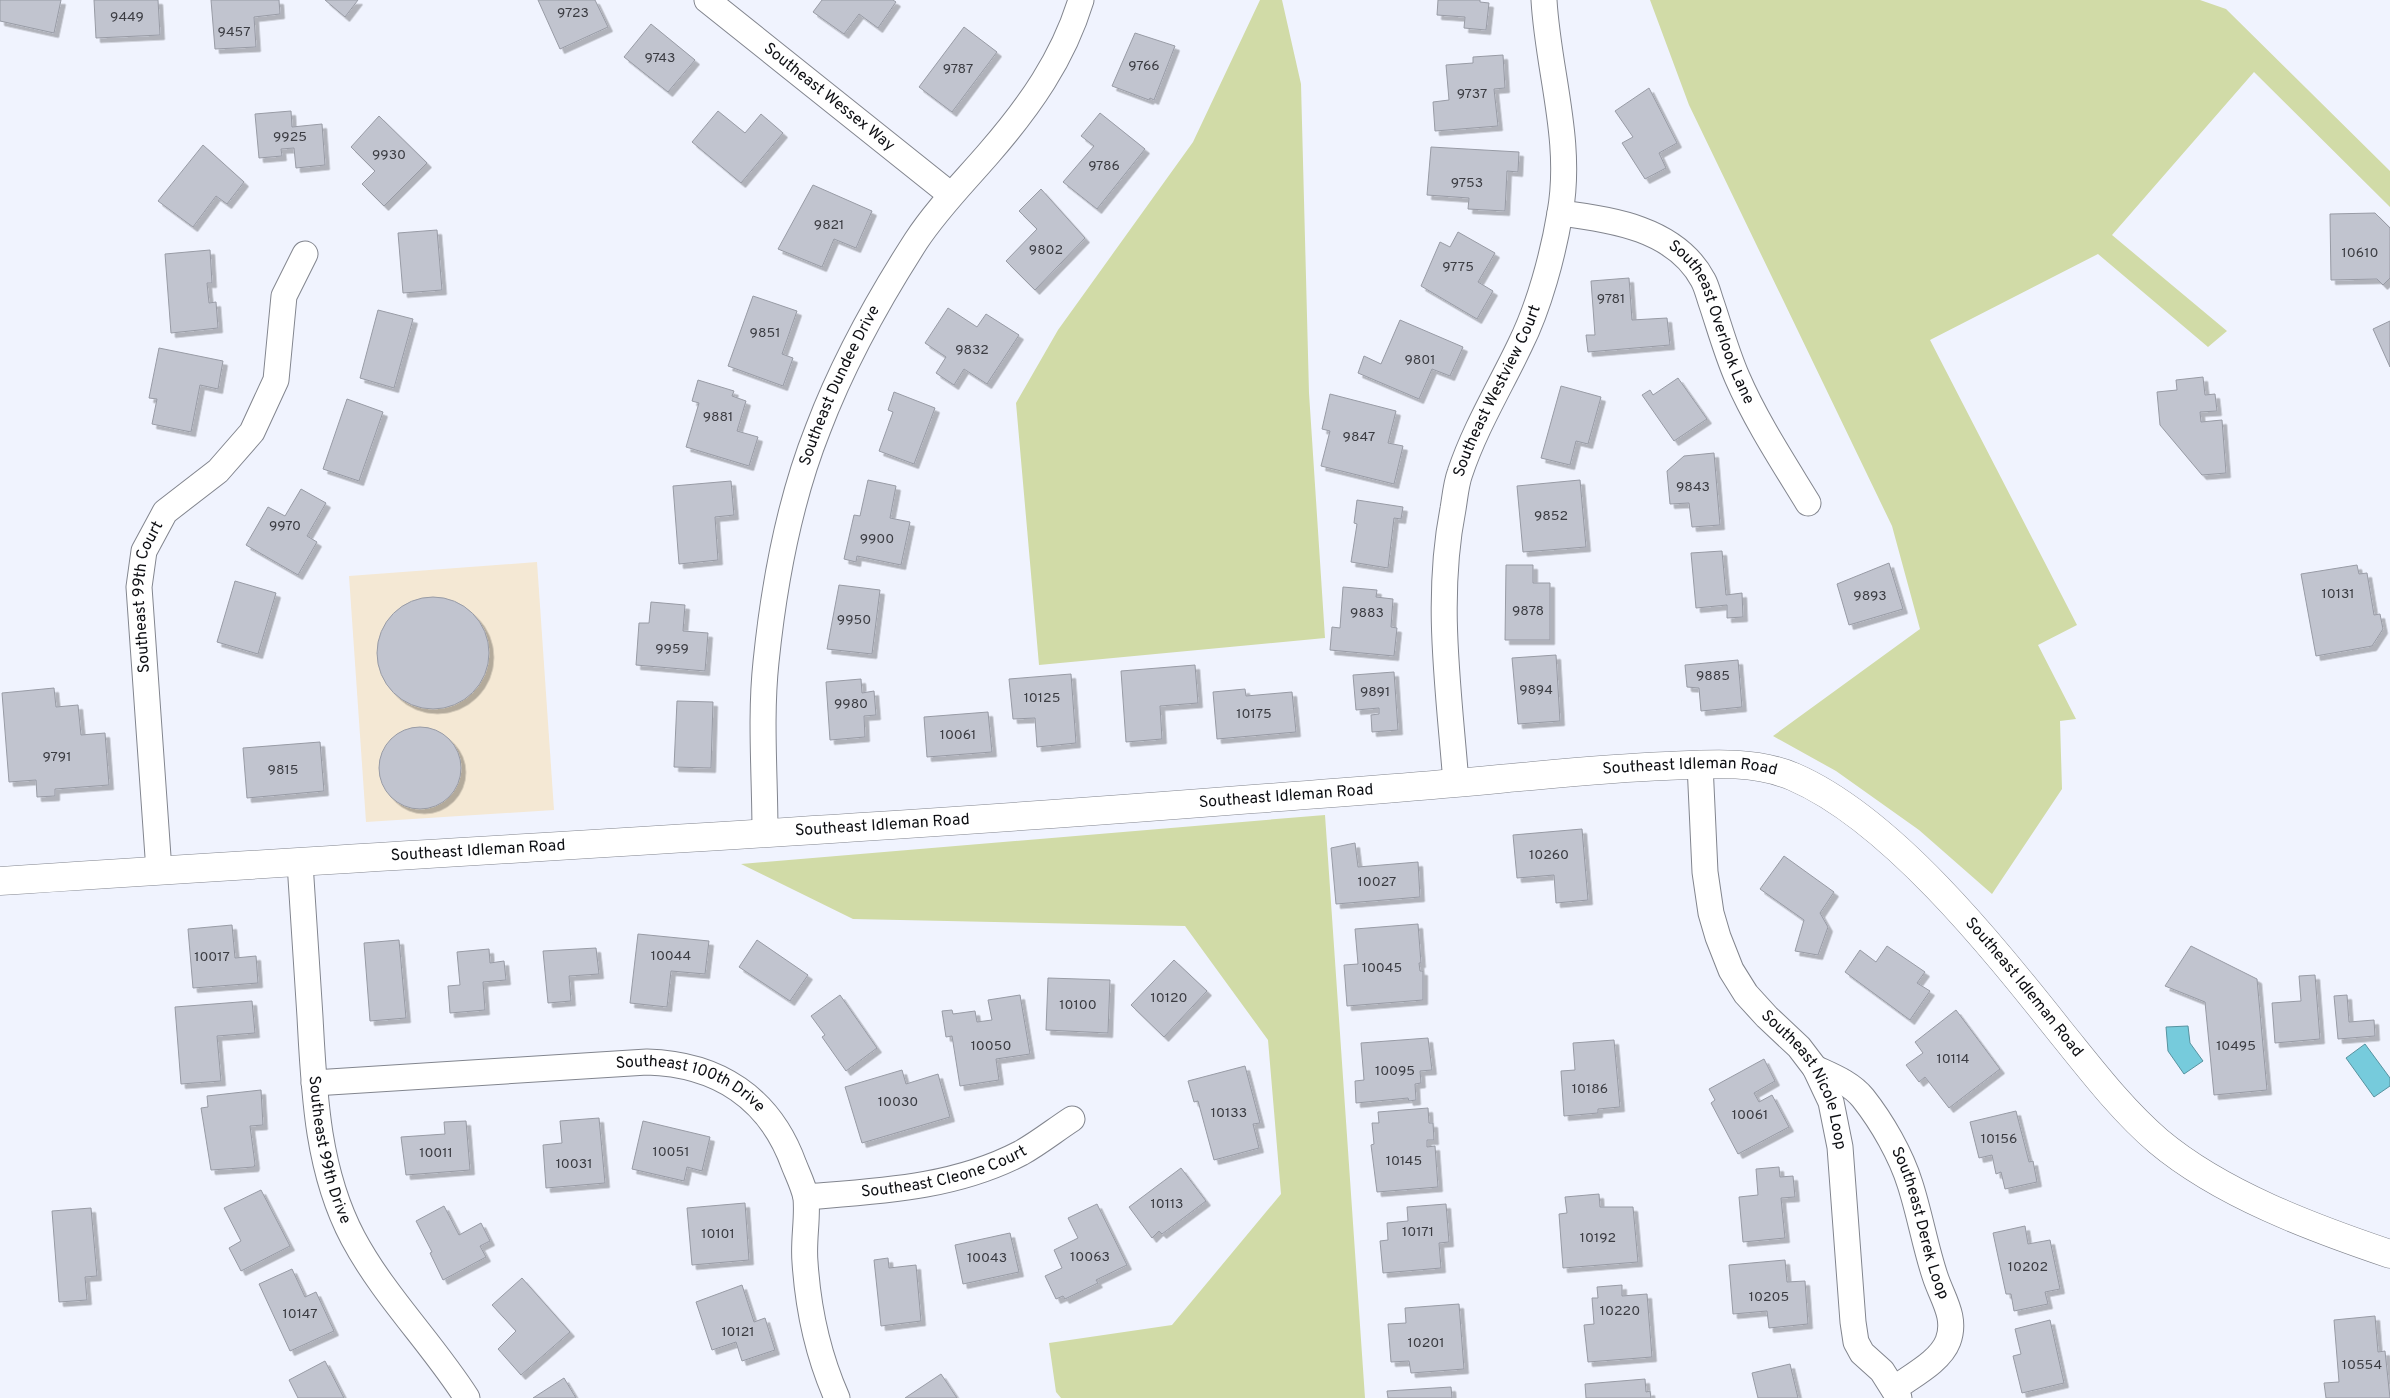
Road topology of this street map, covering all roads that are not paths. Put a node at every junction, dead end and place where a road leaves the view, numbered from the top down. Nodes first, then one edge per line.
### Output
1 (707, 0) edge
2 (1081, 0) edge
3 (1544, 0) edge
4 (951, 195) junction
5 (1560, 213) junction
6 (304, 254) dead end
7 (1808, 503) dead end
8 (1700, 764) junction
9 (1456, 783) junction
10 (765, 833) junction
11 (300, 863) junction
12 (159, 871) junction
13 (0, 881) edge
14 (1815, 1068) junction
15 (314, 1083) junction
16 (1072, 1119) dead end
17 (806, 1197) junction
18 (2390, 1254) edge
19 (1896, 1394) edge
20 (467, 1398) edge
21 (837, 1398) edge

1 - 4 street, Southeast Wessex Way
2 - 4 street, Southeast Dundee Drive
3 - 5 street, Southeast Westview Court
4 - 10 street, Southeast Dundee Drive
5 - 7 street, Southeast Overlook Lane
5 - 9 street, Southeast Westview Court
6 - 12 street, Southeast 99th Court
8 - 9 main road, Southeast Idleman Road
8 - 14 street, Southeast Nicole Loop
8 - 18 main road, Southeast Idleman Road
9 - 10 main road, Southeast Idleman Road
10 - 11 main road, Southeast Idleman Road
11 - 12 main road, Southeast Idleman Road
11 - 15 street, Southeast 99th Drive
12 - 13 main road, Southeast Idleman Road
14 - 19 street, Southeast Nicole Loop
14 - 19 street, Southeast Derek Loop
15 - 17 street, Southeast 100th Drive
15 - 20 street, Southeast 99th Drive
16 - 17 street, Southeast Cleone Court
17 - 21 street, Southeast 100th Drive

